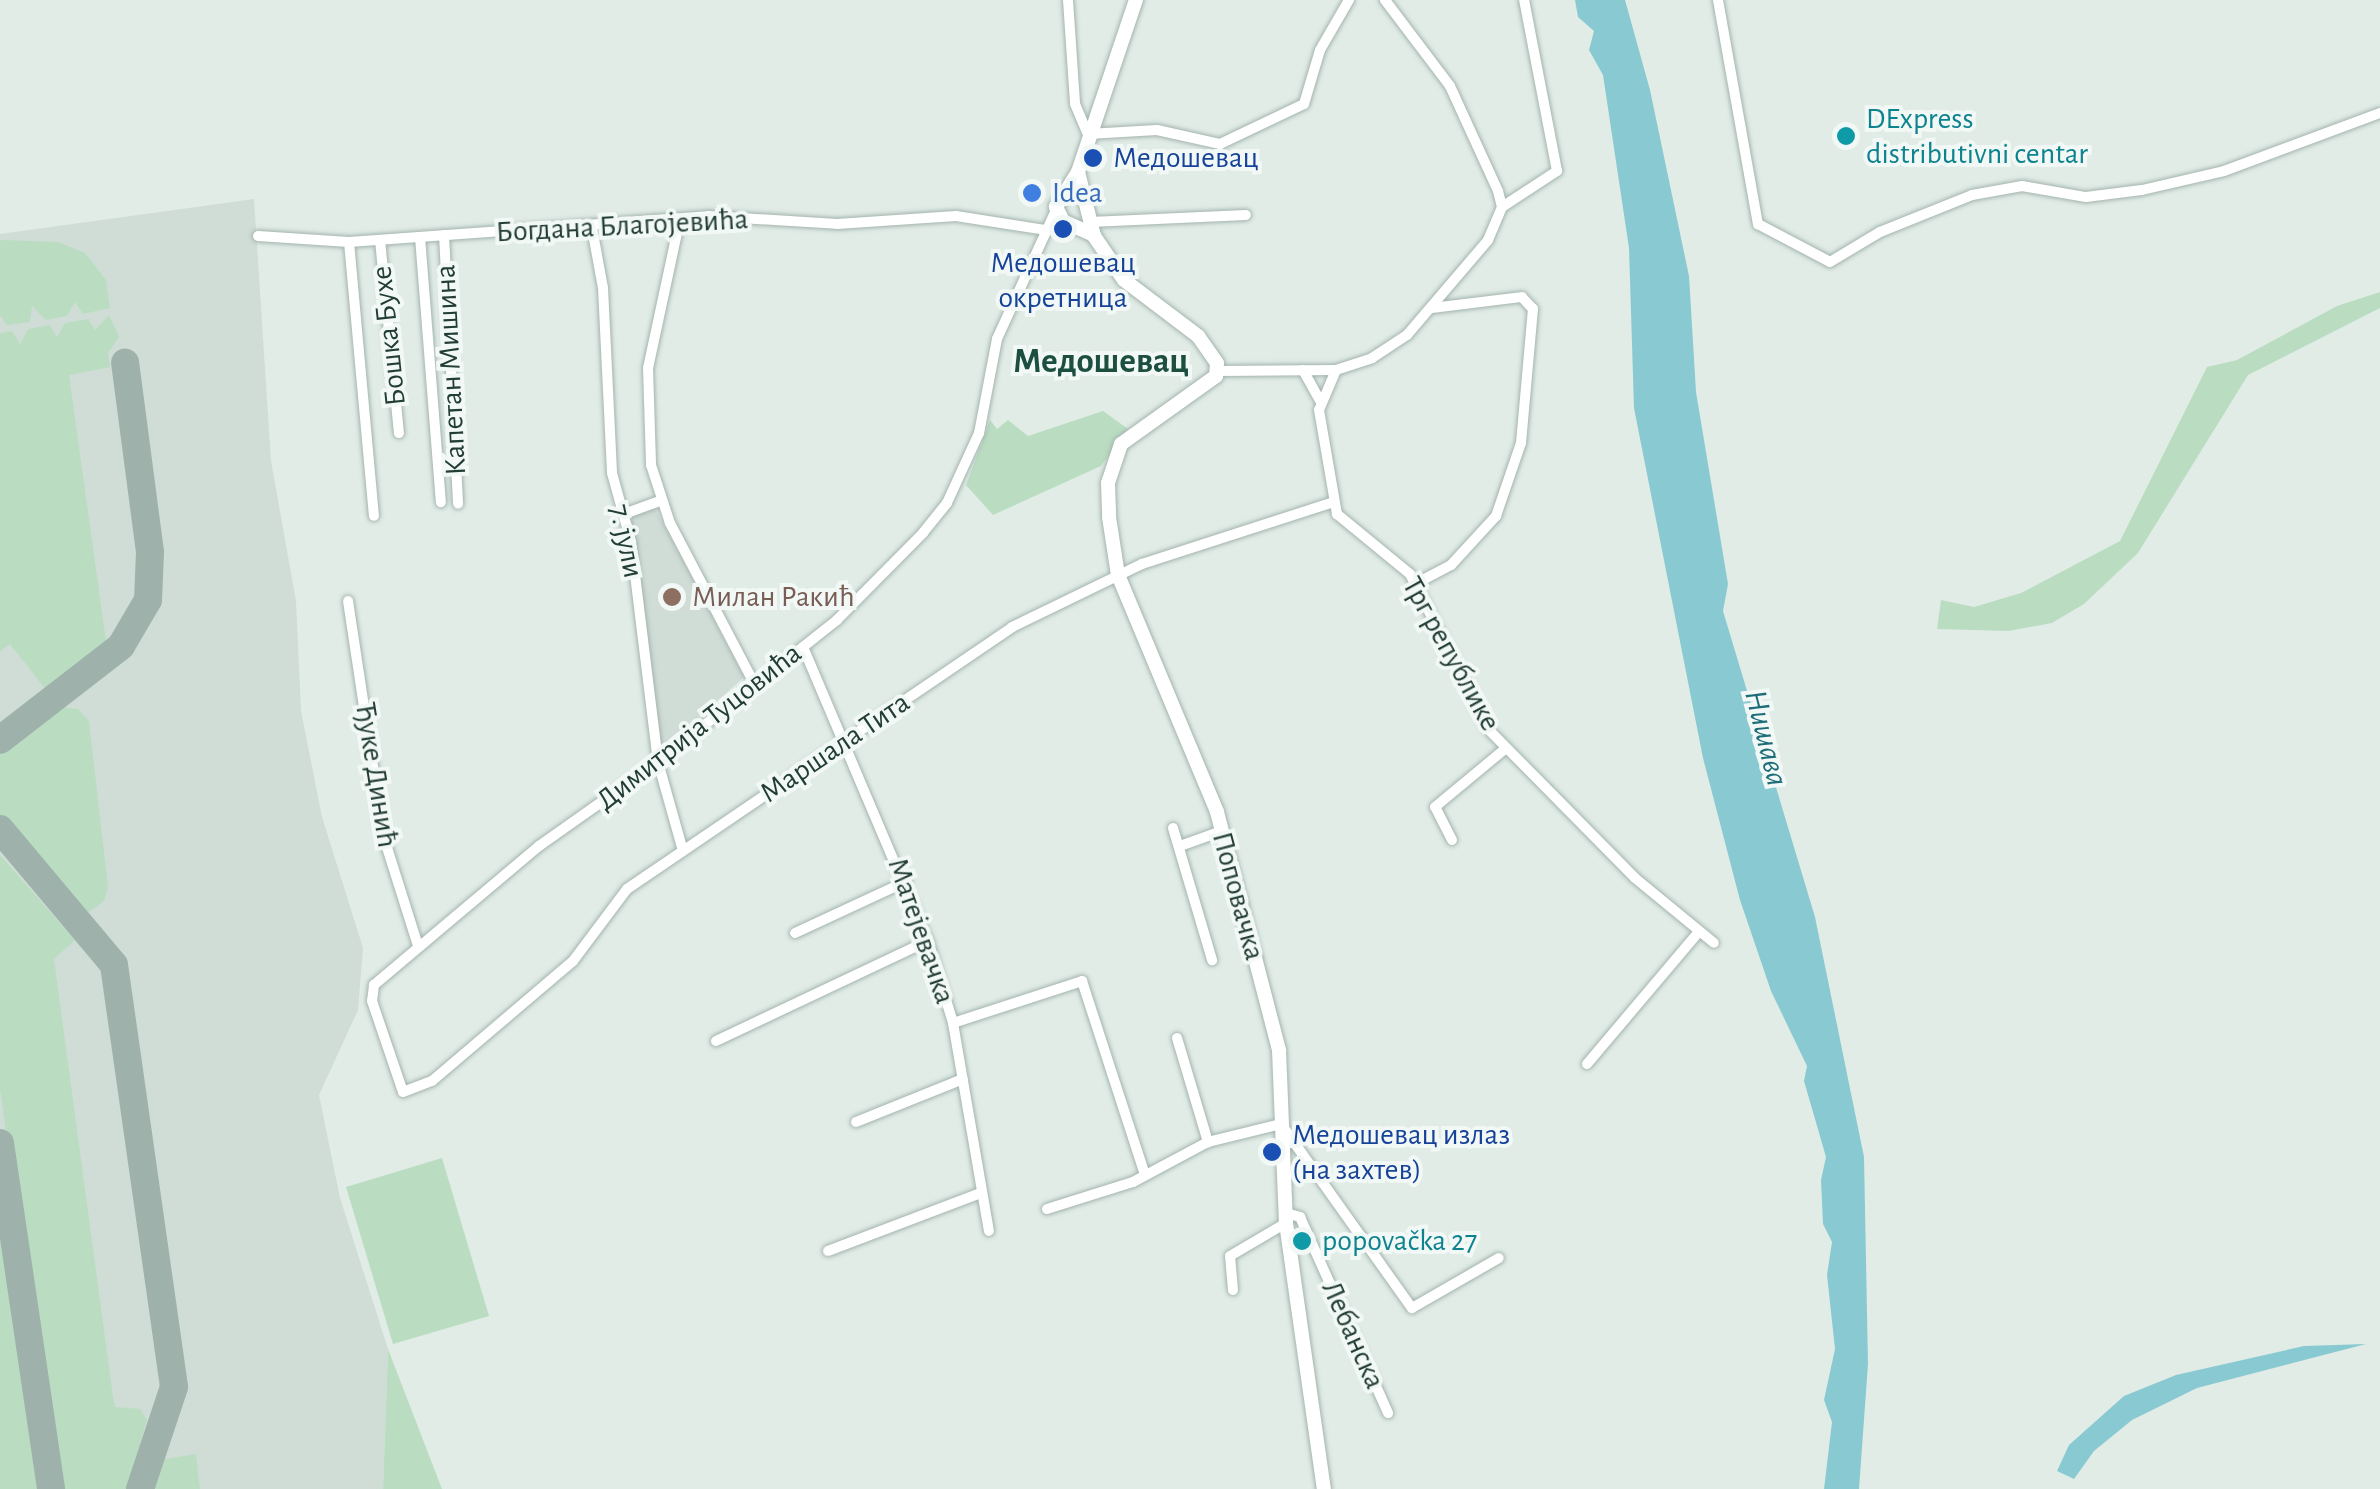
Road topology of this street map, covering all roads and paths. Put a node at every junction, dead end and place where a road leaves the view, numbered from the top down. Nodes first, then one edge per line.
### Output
1 (1068, 0) edge
2 (1136, 0) edge
3 (1349, 0) edge
4 (1385, 0) edge
5 (1524, 0) edge
6 (1718, 0) edge
7 (2380, 113) edge
8 (1088, 134) junction
9 (1078, 172) junction
10 (1064, 194) junction
11 (1084, 197) junction
12 (1502, 207) junction
13 (1246, 215) dead end
14 (680, 219) junction
15 (1070, 223) junction
16 (592, 228) junction
17 (444, 235) junction
18 (258, 236) dead end
19 (420, 237) junction
20 (380, 240) junction
21 (348, 242) junction
22 (1433, 308) junction
23 (1219, 370) junction
24 (1303, 370) junction
25 (1336, 370) junction
26 (1320, 401) junction
27 (399, 433) dead end
28 (660, 501) junction
29 (441, 502) dead end
30 (1332, 503) junction
31 (458, 504) dead end
32 (624, 514) junction
33 (374, 516) dead end
34 (1118, 575) junction
35 (1416, 584) junction
36 (348, 601) dead end
37 (803, 647) junction
38 (756, 685) junction
39 (846, 742) junction
40 (1506, 748) junction
41 (658, 762) junction
42 (1173, 828) dead end
43 (1222, 831) junction
44 (1452, 840) dead end
45 (1180, 846) junction
46 (683, 851) junction
47 (907, 881) junction
48 (795, 933) dead end
49 (1698, 934) junction
50 (928, 941) junction
51 (1714, 943) dead end
52 (418, 946) junction
53 (1212, 960) dead end
54 (953, 1023) junction
55 (1177, 1038) dead end
56 (716, 1041) dead end
57 (1587, 1064) dead end
58 (964, 1079) junction
59 (403, 1092) joint
60 (856, 1122) dead end
61 (1281, 1124) junction
62 (1208, 1142) junction
63 (1145, 1175) junction
64 (981, 1193) junction
65 (1048, 1210) dead end
66 (1286, 1218) junction
67 (989, 1231) dead end
68 (828, 1252) dead end
69 (1499, 1258) dead end
70 (1233, 1290) dead end
71 (1388, 1413) dead end
72 (1324, 1489) edge

1 - 8 street
2 - 8 street
3 - 8 street
4 - 12 street
5 - 12 street
6 - 7 street
8 - 9 street
9 - 10 street
9 - 11 street
10 - 11 street
10 - 15 street
11 - 15 street
12 - 22 street
13 - 15 street, Богдана Благојевића
14 - 15 street, Богдана Благојевића
14 - 16 street, Богдана Благојевића
14 - 28 street
15 - 23 street
15 - 37 street, Димитрија Туцовића
16 - 17 street, Богдана Благојевића
16 - 32 street, 7. јули
17 - 19 street, Богдана Благојевића
17 - 31 street, Капетан Мишина
18 - 21 street, Богдана Благојевића
19 - 20 street, Богдана Благојевића
19 - 29 street
20 - 21 street, Богдана Благојевића
20 - 27 street, Бошка Бухе
21 - 33 street
22 - 25 street
22 - 35 street
23 - 24 street
23 - 34 street, Поповачка
24 - 25 street
24 - 26 street
25 - 26 street
26 - 30 street
28 - 32 street
28 - 38 street
30 - 34 street, Маршала Тита
30 - 35 street, Трг републике
32 - 41 street, 7. јули
34 - 39 street, Маршала Тита
34 - 43 street, Поповачка
35 - 40 street, Трг републике
36 - 52 street, Ђуке Динић
37 - 38 street, Димитрија Туцовића
37 - 39 street, Матејевачка
38 - 41 street, Димитрија Туцовића
39 - 46 street, Маршала Тита
39 - 47 street, Матејевачка
40 - 44 street
40 - 49 street, Трг републике
41 - 46 street, 7. јули
41 - 52 street, Димитрија Туцовића
42 - 45 street
43 - 45 street
43 - 61 street, Поповачка
45 - 53 street
46 - 59 street, Маршала Тита
47 - 48 street
47 - 50 street, Матејевачка
49 - 51 street, Трг републике
49 - 57 street
50 - 54 street, Матејевачка
50 - 56 street
52 - 59 street, Димитрија Туцовића
54 - 58 street, Матејевачка
54 - 63 street
55 - 62 street
58 - 60 street
58 - 64 street, Матејевачка
61 - 62 street
61 - 66 street, Поповачка
61 - 69 street
62 - 63 street
63 - 65 street
64 - 67 street, Матејевачка
64 - 68 street
66 - 70 street
66 - 71 street, Лебанска
66 - 72 street, Поповачка

